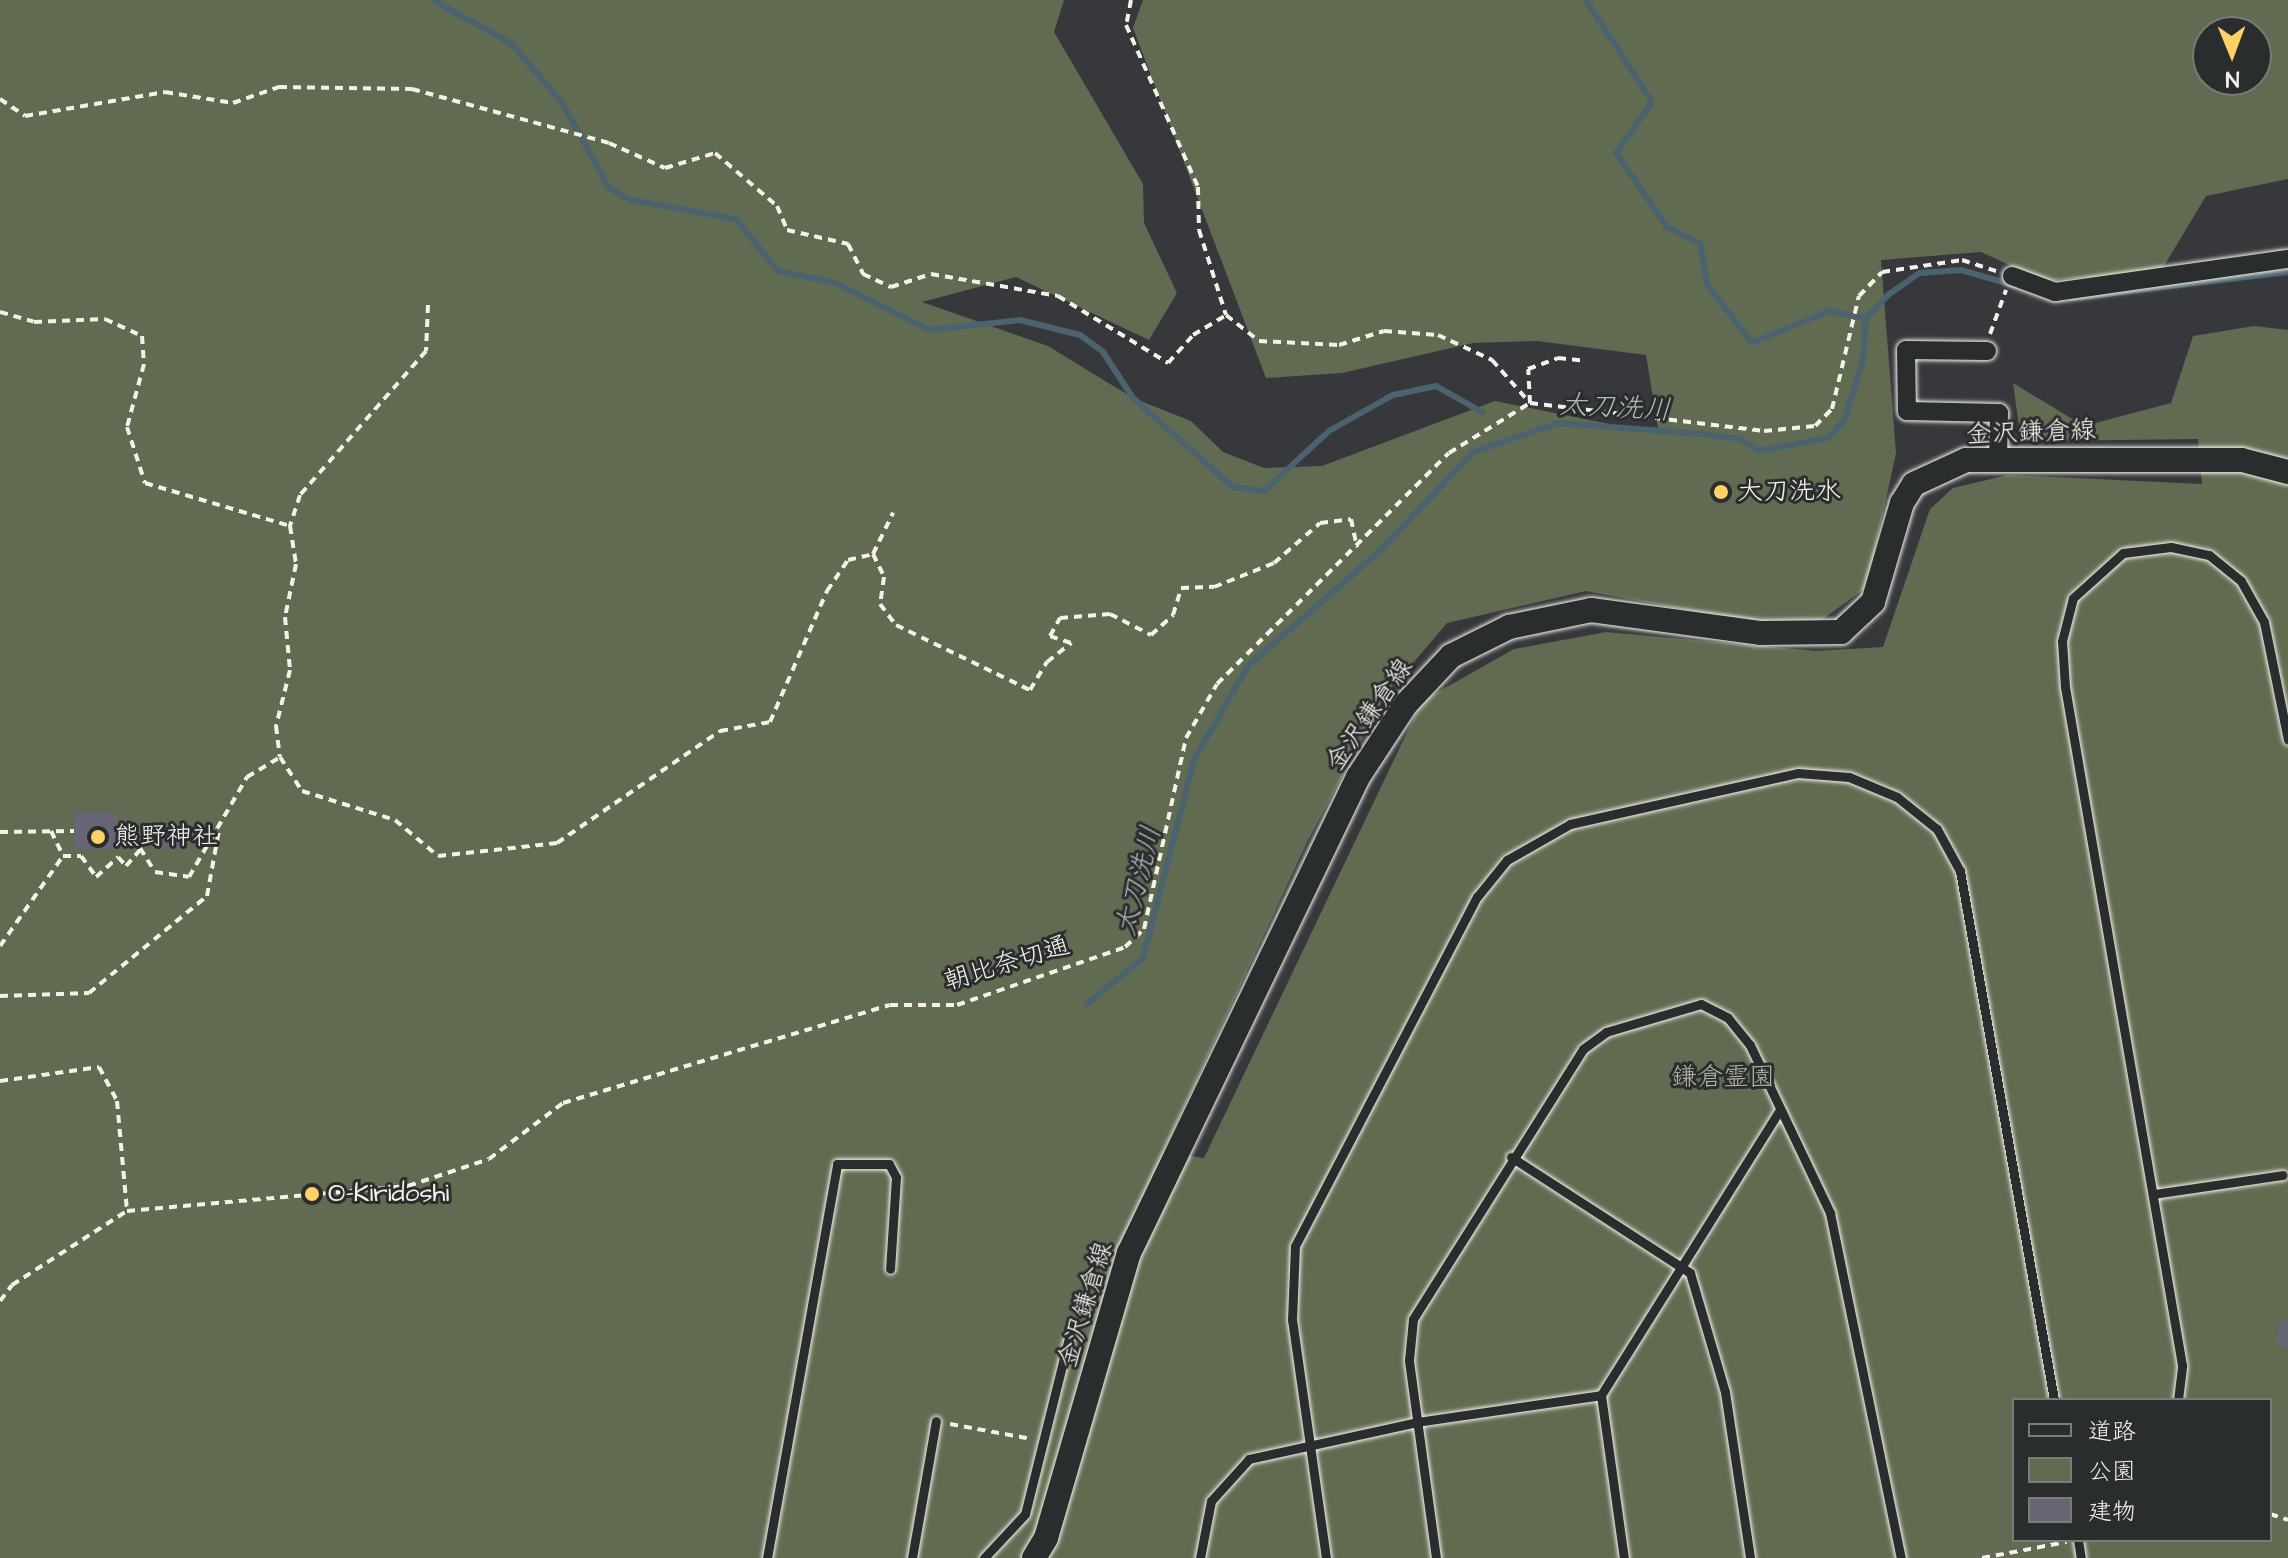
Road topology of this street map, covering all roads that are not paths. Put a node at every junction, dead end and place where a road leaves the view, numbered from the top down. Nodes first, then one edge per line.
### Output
1 (2288, 259) edge
2 (2012, 276) road end
3 (1987, 351) road end
4 (1998, 460) junction
5 (2288, 472) edge
6 (2288, 740) edge
7 (1779, 1111) junction
8 (1511, 1157) junction
9 (2283, 1175) dead end
10 (2154, 1194) junction
11 (1682, 1264) junction
12 (890, 1269) dead end
13 (1070, 1334) dead end
14 (1601, 1395) junction
15 (2054, 1398) edge
16 (2178, 1398) edge
17 (936, 1421) road end
18 (1417, 1422) junction
19 (1312, 1444) junction
20 (767, 1558) edge
21 (912, 1558) edge
22 (984, 1558) edge
23 (1034, 1558) edge
24 (1200, 1558) edge
25 (1326, 1558) edge
26 (1436, 1558) edge
27 (1624, 1558) edge
28 (1750, 1558) edge
29 (1901, 1558) edge

1 - 2 street
3 - 4 street
4 - 5 main road, 金沢鎌倉線
4 - 23 main road, 金沢鎌倉線
6 - 10 lane
7 - 8 lane
7 - 11 lane
7 - 29 lane
8 - 11 lane
8 - 18 lane
9 - 10 lane
10 - 16 lane
11 - 14 lane
11 - 28 lane
12 - 20 lane
13 - 22 lane
14 - 18 lane
14 - 27 lane
15 - 19 lane
17 - 21 lane
18 - 19 lane
18 - 26 lane
19 - 24 lane
19 - 25 lane

